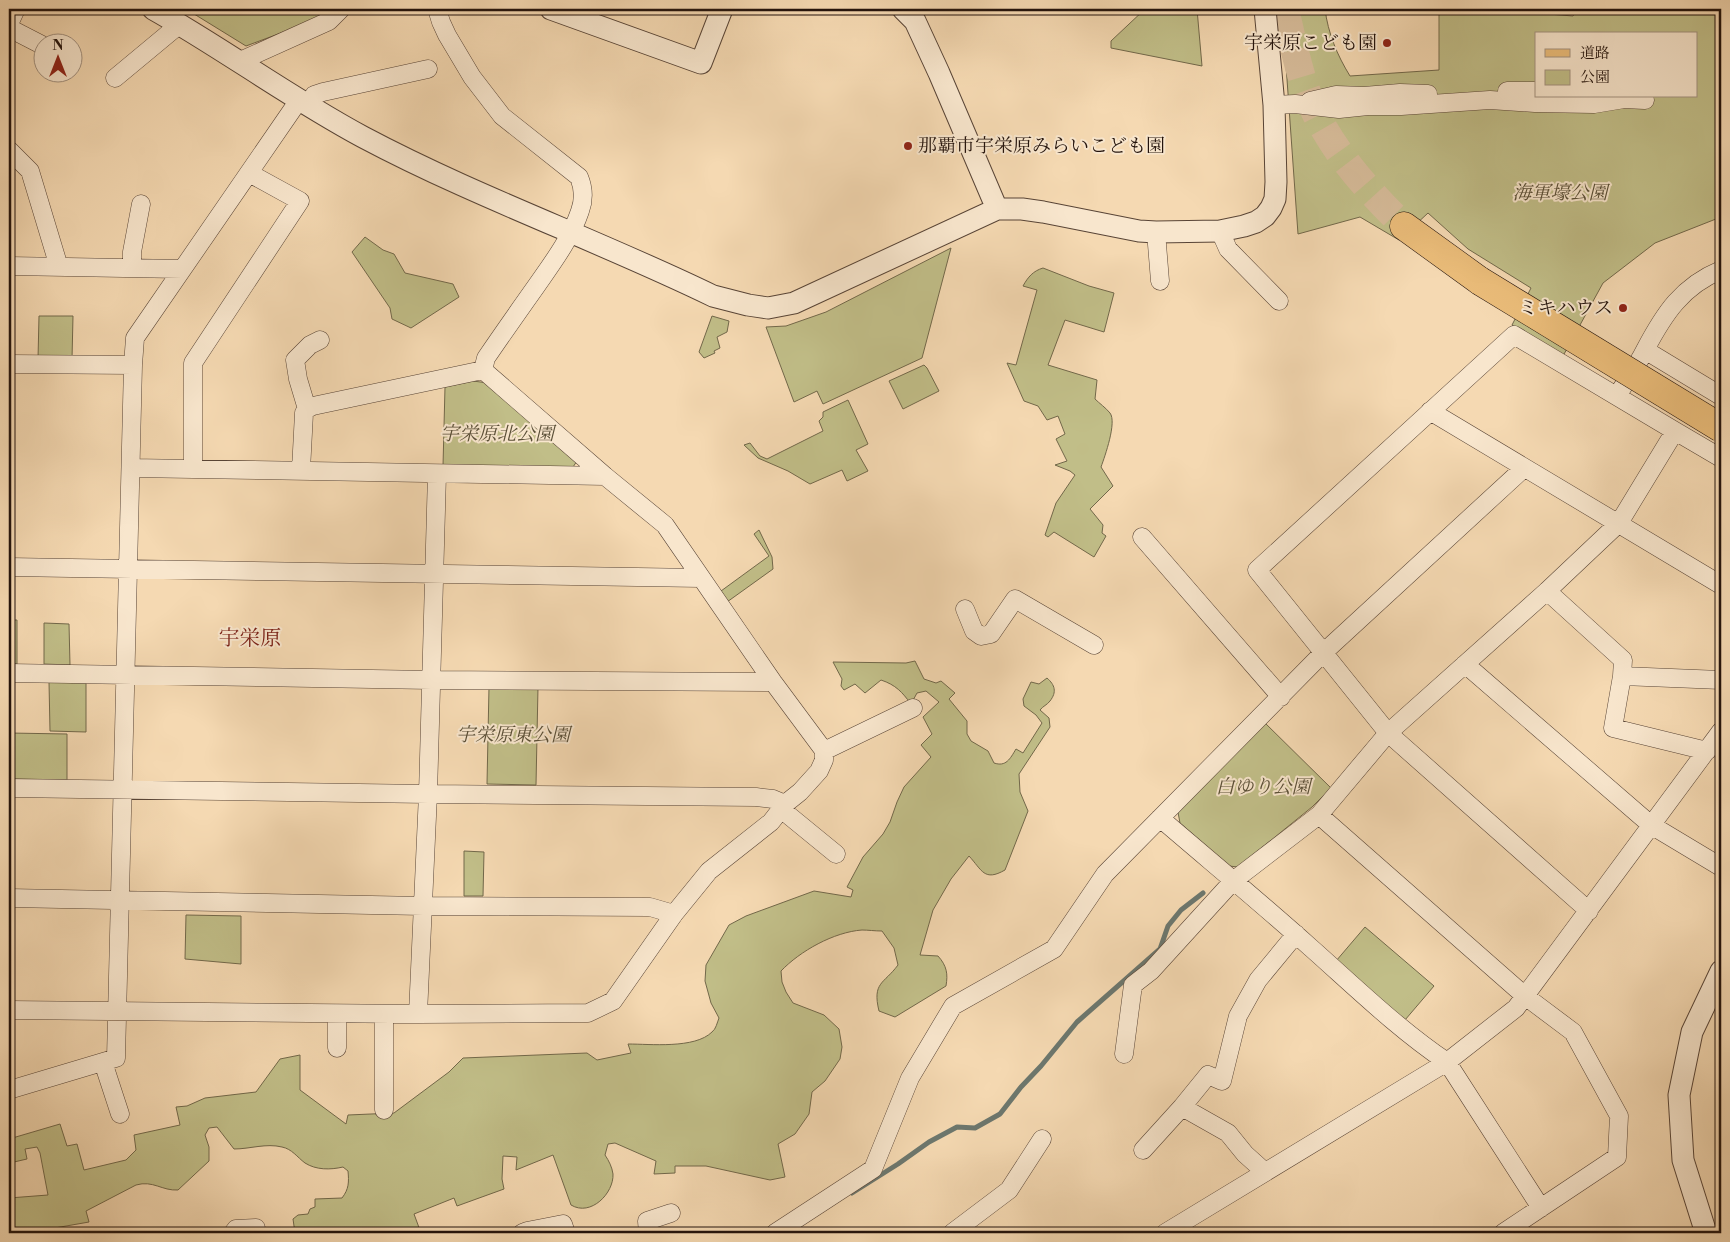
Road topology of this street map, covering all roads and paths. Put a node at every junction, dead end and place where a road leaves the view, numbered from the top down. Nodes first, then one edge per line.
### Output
1 (16, 9) edge
2 (153, 9) edge
3 (341, 9) edge
4 (437, 9) edge
5 (551, 9) edge
6 (722, 9) edge
7 (903, 9) edge
8 (1265, 9) edge
9 (9, 24) edge
10 (180, 24) junction
11 (9, 28) edge
12 (32, 40) edge
13 (238, 62) junction
14 (428, 69) dead end
15 (116, 78) dead end
16 (1535, 91) edge
17 (1619, 98) edge
18 (1645, 100) dead end
19 (303, 103) junction
20 (1285, 104) junction
21 (9, 150) edge
22 (250, 173) junction
23 (141, 204) dead end
24 (997, 209) junction
25 (1404, 226) tunnel mouth
26 (1220, 231) junction
27 (1156, 232) junction
28 (571, 233) junction
29 (9, 266) edge
30 (59, 267) junction
31 (132, 268) junction
32 (182, 269) junction
33 (1719, 273) edge
34 (1160, 282) dead end
35 (1279, 301) dead end
36 (320, 340) dead end
37 (1645, 350) junction
38 (9, 364) edge
39 (132, 366) junction
40 (482, 370) junction
41 (1617, 396) junction
42 (1721, 396) edge
43 (307, 409) junction
44 (1430, 410) junction
45 (1721, 428) edge
46 (1675, 431) junction
47 (1721, 458) edge
48 (131, 468) junction
49 (193, 468) junction
50 (1524, 468) junction
51 (301, 470) junction
52 (437, 474) junction
53 (604, 476) junction
54 (1619, 523) junction
55 (1142, 537) dead end
56 (9, 567) edge
57 (129, 568) junction
58 (433, 574) junction
59 (701, 578) junction
60 (1721, 585) edge
61 (1547, 591) junction
62 (964, 609) dead end
63 (1094, 645) dead end
64 (1323, 653) junction
65 (1465, 664) junction
66 (9, 673) edge
67 (126, 674) junction
68 (1622, 676) junction
69 (431, 680) junction
70 (1721, 680) edge
71 (773, 682) junction
72 (1281, 697) junction
73 (913, 708) dead end
74 (1721, 731) edge
75 (1388, 733) junction
76 (824, 751) junction
77 (1707, 751) junction
78 (9, 788) edge
79 (123, 789) junction
80 (428, 794) junction
81 (783, 807) junction
82 (1319, 815) junction
83 (1160, 818) junction
84 (1651, 825) junction
85 (836, 854) dead end
86 (1721, 867) edge
87 (1232, 881) junction
88 (9, 898) edge
89 (120, 901) junction
90 (423, 906) junction
91 (1589, 910) junction
92 (674, 914) junction
93 (1296, 934) junction
94 (1721, 971) edge
95 (1525, 996) junction
96 (9, 1010) edge
97 (117, 1012) junction
98 (337, 1014) junction
99 (384, 1014) junction
100 (418, 1014) junction
101 (337, 1048) dead end
102 (1124, 1054) dead end
103 (103, 1062) junction
104 (1446, 1062) junction
105 (9, 1090) edge
106 (1182, 1107) junction
107 (384, 1110) dead end
108 (120, 1114) dead end
109 (1042, 1139) dead end
110 (1143, 1150) dead end
111 (1265, 1172) junction
112 (1541, 1208) junction
113 (671, 1212) dead end
114 (256, 1228) dead end
115 (233, 1233) edge
116 (522, 1233) edge
117 (566, 1233) edge
118 (648, 1233) edge
119 (775, 1233) edge
120 (952, 1233) edge
121 (1165, 1233) edge
122 (1503, 1233) edge
123 (1706, 1233) edge

1 - 9 street
2 - 10 street
3 - 13 street
4 - 28 street
5 - 6 street
7 - 24 street
8 - 20 street
10 - 13 street
10 - 15 street
11 - 12 street
13 - 19 street
14 - 19 street
16 - 20 street
17 - 18 street
17 - 20 street
19 - 22 street
19 - 28 street
20 - 26 street
21 - 30 street
22 - 32 street
22 - 49 street
23 - 31 street
24 - 27 street
24 - 28 street
25 - 45 main road, bridge
26 - 27 street
26 - 35 street
27 - 34 street
28 - 40 street
29 - 30 street
30 - 31 street
31 - 32 street
32 - 39 street
33 - 37 street
36 - 43 street
37 - 41 street
37 - 42 street
38 - 39 street
39 - 48 street
40 - 43 street
40 - 53 street
41 - 44 street
41 - 46 street
43 - 51 street
44 - 50 street
44 - 64 street
46 - 47 street
46 - 54 street
48 - 49 street
48 - 57 street
49 - 51 street
50 - 54 street
50 - 64 street
51 - 52 street
52 - 53 street
52 - 58 street
53 - 59 street
54 - 60 street
54 - 61 street
55 - 72 street
56 - 57 street
57 - 58 street
57 - 67 street
58 - 59 street
58 - 69 street
59 - 71 street
61 - 65 street
61 - 68 street
62 - 63 street
64 - 72 street
64 - 75 street
65 - 75 street
65 - 84 street
66 - 67 street
67 - 69 street
67 - 79 street
68 - 70 street
68 - 77 street
69 - 71 street
69 - 80 street
71 - 76 street
72 - 83 street
73 - 76 street
74 - 77 street
75 - 82 street
75 - 91 street
76 - 81 street
77 - 84 street
78 - 79 street
79 - 80 street
79 - 89 street
80 - 81 street
80 - 90 street
81 - 85 street
81 - 92 street
82 - 87 street
82 - 95 street
83 - 87 street
83 - 119 street
84 - 86 street
84 - 91 street
87 - 93 street
87 - 102 street
88 - 89 street
89 - 90 street
89 - 97 street
90 - 92 street
90 - 100 street
91 - 95 street
92 - 100 street
93 - 104 street
93 - 106 street
94 - 123 street
95 - 104 street
95 - 112 street
96 - 97 street
97 - 98 street
97 - 103 street
98 - 99 street
98 - 101 street
99 - 100 street
99 - 107 street
103 - 105 street
103 - 108 street
104 - 111 street
104 - 112 street
106 - 110 street
106 - 111 street
109 - 120 street
111 - 121 street
112 - 122 street
113 - 118 street
114 - 115 street
116 - 117 street

